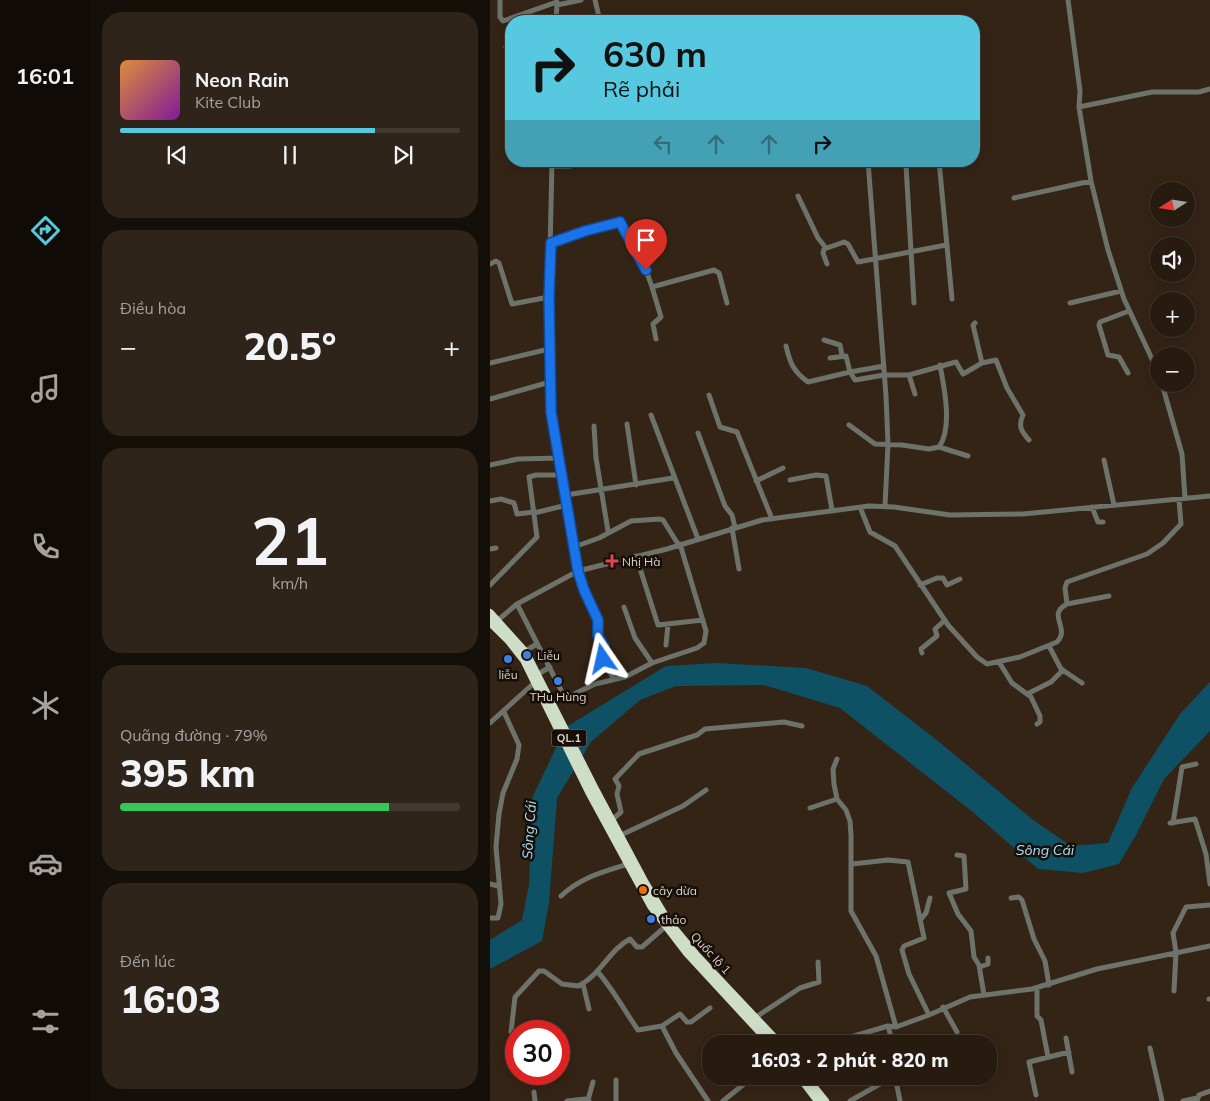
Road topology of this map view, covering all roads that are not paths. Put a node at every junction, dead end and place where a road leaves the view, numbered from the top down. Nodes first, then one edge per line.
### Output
1 (500, 0) edge
2 (581, 0) edge
3 (595, 0) edge
4 (1068, 0) edge
5 (557, 2) edge
6 (520, 15) edge
7 (556, 15) edge
8 (599, 15) edge
9 (505, 20) edge
10 (1210, 89) edge
11 (1079, 107) junction
12 (552, 167) edge
13 (868, 167) edge
14 (906, 167) edge
15 (940, 167) edge
16 (1091, 181) junction
17 (798, 196) dead end
18 (1014, 198) dead end
19 (551, 243) junction
20 (946, 245) junction
21 (826, 248) junction
22 (911, 252) junction
23 (874, 259) junction
24 (490, 264) edge
25 (827, 264) dead end
26 (652, 286) junction
27 (1121, 290) junction
28 (549, 297) junction
29 (952, 299) dead end
30 (727, 303) dead end
31 (914, 303) dead end
32 (1070, 303) dead end
33 (1129, 311) junction
34 (975, 323) dead end
35 (656, 339) dead end
36 (824, 340) dead end
37 (786, 346) dead end
38 (549, 349) junction
39 (842, 355) junction
40 (1150, 355) edge
41 (830, 358) dead end
42 (490, 363) edge
43 (982, 363) junction
44 (940, 365) junction
45 (884, 366) junction
46 (850, 372) junction
47 (1128, 373) dead end
48 (909, 374) junction
49 (884, 375) junction
50 (550, 382) junction
51 (1164, 392) edge
52 (915, 394) dead end
53 (709, 395) dead end
54 (490, 399) edge
55 (651, 414) dead end
56 (627, 424) dead end
57 (849, 425) dead end
58 (594, 426) dead end
59 (698, 433) dead end
60 (1029, 440) dead end
61 (888, 444) junction
62 (940, 447) junction
63 (968, 456) dead end
64 (559, 458) junction
65 (1104, 460) dead end
66 (490, 465) edge
67 (783, 468) dead end
68 (562, 475) junction
69 (673, 478) junction
70 (790, 480) dead end
71 (756, 481) junction
72 (636, 485) junction
73 (602, 490) junction
74 (566, 495) junction
75 (1210, 496) edge
76 (1185, 498) junction
77 (1179, 500) junction
78 (490, 501) edge
79 (1114, 505) junction
80 (567, 506) junction
81 (885, 506) junction
82 (860, 507) junction
83 (1092, 507) junction
84 (832, 510) junction
85 (534, 512) junction
86 (772, 519) junction
87 (1103, 522) dead end
88 (733, 528) junction
89 (608, 531) junction
90 (698, 540) junction
91 (679, 544) junction
92 (574, 547) junction
93 (636, 556) junction
94 (739, 569) dead end
95 (578, 571) junction
96 (960, 580) dead end
97 (490, 583) edge
98 (920, 585) junction
99 (1109, 596) dead end
100 (517, 604) junction
101 (1067, 604) junction
102 (624, 608) dead end
103 (490, 613) edge
104 (704, 620) junction
105 (945, 620) junction
106 (494, 621) edge
107 (668, 624) junction
108 (537, 644) junction
109 (666, 645) dead end
110 (1049, 646) junction
111 (525, 651) junction
112 (922, 653) dead end
113 (999, 662) junction
114 (652, 663) junction
115 (550, 667) junction
116 (1063, 670) junction
117 (538, 674) junction
118 (614, 679) junction
119 (534, 683) junction
120 (1082, 683) dead end
121 (541, 690) junction
122 (1027, 694) junction
123 (504, 712) junction
124 (490, 724) edge
125 (1037, 724) dead end
126 (802, 726) dead end
127 (837, 758) dead end
128 (1196, 764) dead end
129 (592, 790) junction
130 (706, 790) dead end
131 (837, 798) junction
132 (810, 808) dead end
133 (613, 819) junction
134 (621, 835) junction
135 (957, 855) dead end
136 (628, 864) junction
137 (852, 864) junction
138 (490, 884) edge
139 (1210, 884) edge
140 (498, 886) junction
141 (561, 896) dead end
142 (930, 898) dead end
143 (1011, 898) dead end
144 (1210, 905) edge
145 (490, 918) edge
146 (920, 920) junction
147 (665, 927) junction
148 (1210, 946) edge
149 (1176, 952) junction
150 (988, 958) dead end
151 (818, 962) dead end
152 (980, 967) junction
153 (597, 971) junction
154 (583, 984) junction
155 (1048, 985) junction
156 (1037, 988) junction
157 (1174, 991) dead end
158 (984, 995) junction
159 (943, 1007) junction
160 (710, 1008) dead end
161 (588, 1009) dead end
162 (929, 1015) junction
163 (756, 1017) junction
164 (512, 1020) edge
165 (662, 1026) junction
166 (888, 1026) junction
167 (896, 1026) junction
168 (957, 1032) dead end
169 (763, 1035) edge
170 (772, 1035) edge
171 (857, 1035) edge
172 (890, 1035) edge
173 (1066, 1038) dead end
174 (1150, 1048) dead end
175 (1069, 1052) junction
176 (1048, 1057) junction
177 (1072, 1072) dead end
178 (616, 1080) dead end
179 (593, 1082) dead end
180 (743, 1085) edge
181 (806, 1085) edge
182 (812, 1085) edge
183 (879, 1085) edge
184 (897, 1085) edge
185 (1210, 1091) edge
186 (534, 1092) dead end
187 (1036, 1095) dead end
188 (1197, 1099) edge
189 (588, 1100) edge
190 (535, 1101) edge
191 (568, 1101) edge
192 (616, 1101) edge
193 (708, 1101) edge
194 (723, 1101) edge
195 (818, 1101) edge
196 (824, 1101) edge
197 (850, 1101) edge
198 (900, 1101) edge
199 (1162, 1101) edge
200 (1183, 1101) edge

1 - 9 street
2 - 5 street
3 - 8 street
4 - 11 street
5 - 6 street
5 - 7 street
10 - 11 street
11 - 16 street
12 - 19 street
13 - 23 street
14 - 22 street
15 - 20 street
16 - 18 street
16 - 27 street
17 - 21 street
19 - 26 street
19 - 28 street
20 - 22 street
20 - 29 street
21 - 23 street
21 - 25 street
22 - 23 street
22 - 31 street
23 - 45 street
24 - 28 street
26 - 30 street
26 - 35 street
27 - 32 street
27 - 33 street
28 - 38 street
33 - 40 street
33 - 47 street
34 - 43 street
36 - 39 street
37 - 46 street
38 - 42 street
38 - 50 street
39 - 41 street
39 - 46 street
43 - 44 street
43 - 60 street
44 - 48 street
44 - 62 street
45 - 46 street
45 - 49 street
46 - 49 street
48 - 49 street
48 - 52 street
49 - 61 street
50 - 54 street
50 - 64 street
51 - 76 street
53 - 71 street
55 - 69 street
56 - 72 street
57 - 61 street
58 - 73 street
59 - 88 street
61 - 62 street
61 - 81 street
62 - 63 street
64 - 66 street
64 - 68 street
65 - 79 street
67 - 71 street
68 - 74 street
68 - 85 street
69 - 72 street
69 - 90 street
70 - 84 street
71 - 86 street
72 - 73 street
73 - 74 street
73 - 89 street
74 - 80 street
75 - 76 street
76 - 77 street
77 - 79 street
77 - 101 street
78 - 85 street
79 - 83 street
80 - 85 street
80 - 92 street
81 - 82 street
81 - 83 street
82 - 84 street
82 - 98 street
83 - 87 street
84 - 86 street
85 - 97 street
86 - 88 street
88 - 90 street
88 - 94 street
89 - 91 street
89 - 92 street
90 - 91 street
91 - 93 street
91 - 104 street
92 - 95 street
93 - 95 street
93 - 107 street
95 - 100 street
95 - 118 street
96 - 98 street
98 - 105 street
99 - 101 street
100 - 106 street
100 - 108 street
101 - 110 street
102 - 114 street
103 - 106 highway, QL.1
104 - 107 street
104 - 114 street
105 - 112 street
105 - 113 street
106 - 111 highway, QL.1
106 - 119 highway, QL.1
107 - 109 street
108 - 111 street
108 - 115 street
110 - 113 street
110 - 116 street
111 - 117 highway, QL.1
113 - 122 street
114 - 118 street
115 - 117 street
115 - 118 street
116 - 120 street
116 - 122 street
117 - 121 highway, QL.1
119 - 121 highway, QL.1
119 - 123 street
121 - 129 highway, QL.1
122 - 125 street
123 - 124 street
123 - 140 street
126 - 133 street
127 - 131 street
128 - 139 street
129 - 133 highway, Quốc lộ 1 / QL.1
129 - 136 highway, Quốc lộ 1 / QL.1
130 - 134 street
131 - 132 street
131 - 137 street
133 - 134 highway, Quốc lộ 1 / QL.1
134 - 163 highway, Quốc lộ 1 / QL.1
135 - 152 street
136 - 141 street
136 - 147 highway, Quốc lộ 1 / QL.1
137 - 146 street
137 - 167 street
138 - 140 street
140 - 145 street
142 - 146 street
143 - 155 street
144 - 149 street
146 - 162 street
147 - 153 street
147 - 169 highway, Quốc lộ 1 / QL.1
148 - 149 street
149 - 155 street
149 - 157 street
150 - 152 street
151 - 163 street
152 - 158 street
153 - 154 street
153 - 165 street
154 - 161 street
154 - 164 street
155 - 156 street
156 - 158 street
156 - 176 street
158 - 159 street
159 - 162 street
159 - 168 street
160 - 165 street
162 - 167 street
163 - 170 highway, Quốc lộ 1 / QL.1
165 - 193 street
166 - 167 street
166 - 171 street
166 - 172 street
173 - 175 street
174 - 199 street
175 - 176 street
175 - 177 street
176 - 187 street
178 - 192 street
179 - 189 street
180 - 194 street
181 - 195 highway
182 - 196 highway
183 - 197 street
184 - 198 street
185 - 188 street
186 - 190 street
188 - 200 street
189 - 191 street

